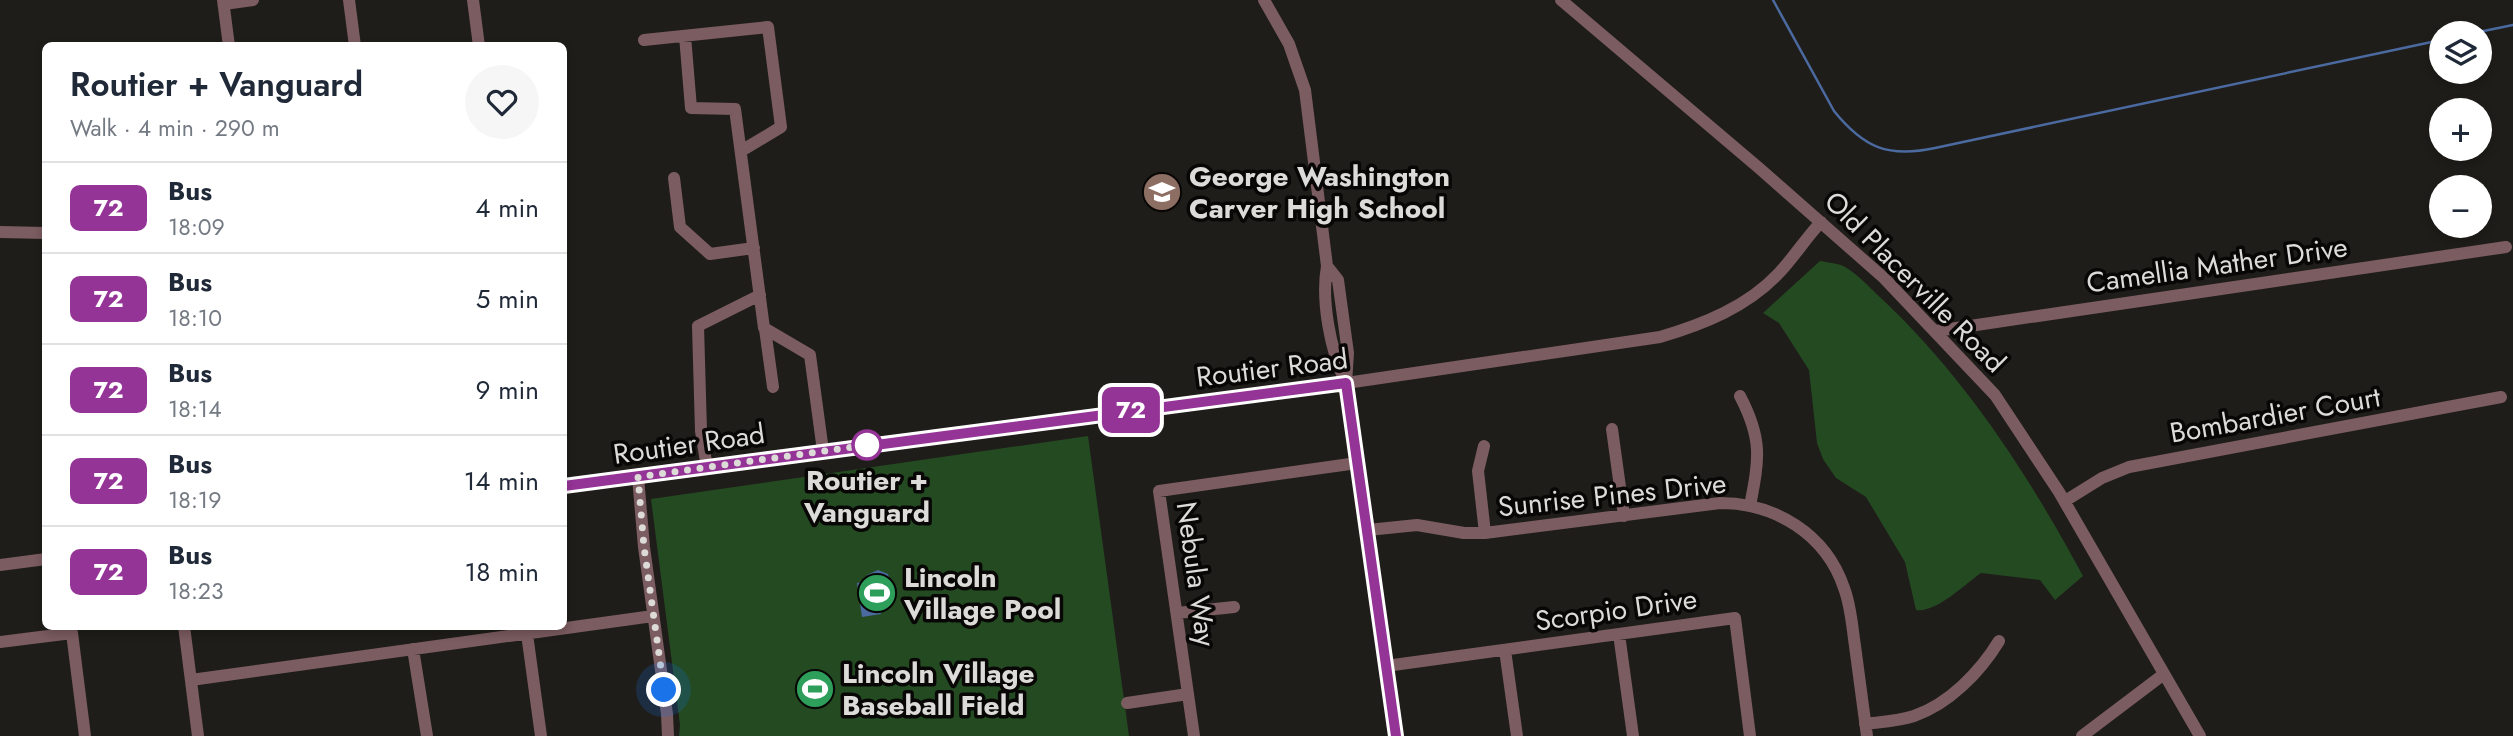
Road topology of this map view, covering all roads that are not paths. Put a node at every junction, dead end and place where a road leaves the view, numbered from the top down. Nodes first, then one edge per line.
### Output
1 (253, 0) edge
2 (349, 0) edge
3 (473, 0) edge
4 (1264, 0) edge
5 (1560, 0) edge
6 (224, 2) edge
7 (685, 36) junction
8 (644, 40) dead end
9 (229, 42) edge
10 (354, 42) edge
11 (478, 42) edge
12 (741, 150) junction
13 (674, 178) dead end
14 (1821, 222) junction
15 (0, 232) edge
16 (42, 233) edge
17 (2506, 247) dead end
18 (754, 248) junction
19 (760, 296) junction
20 (765, 329) junction
21 (1936, 331) junction
22 (1346, 383) junction
23 (773, 387) dead end
24 (1740, 396) dead end
25 (2501, 397) dead end
26 (1612, 429) dead end
27 (1484, 446) dead end
28 (823, 451) junction
29 (1357, 463) junction
30 (707, 468) junction
31 (638, 477) junction
32 (567, 486) edge
33 (2065, 501) junction
34 (1750, 506) junction
35 (1623, 516) junction
36 (1368, 530) junction
37 (1485, 533) junction
38 (42, 560) edge
39 (0, 565) edge
40 (1234, 607) dead end
41 (1177, 613) junction
42 (653, 617) junction
43 (567, 629) edge
44 (185, 630) edge
45 (557, 630) edge
46 (527, 634) junction
47 (1619, 634) junction
48 (1999, 641) dead end
49 (0, 642) edge
50 (413, 649) junction
51 (1505, 650) junction
52 (1386, 666) junction
53 (2164, 674) junction
54 (191, 680) junction
55 (1188, 694) junction
56 (1127, 703) dead end
57 (1866, 730) edge
58 (85, 736) edge
59 (198, 736) edge
60 (427, 736) edge
61 (541, 736) edge
62 (668, 736) edge
63 (1194, 736) edge
64 (1396, 736) edge
65 (1517, 736) edge
66 (1633, 736) edge
67 (1750, 736) edge
68 (2082, 736) edge
69 (2200, 736) edge

1 - 6 street
2 - 10 street
3 - 11 street
4 - 22 street
5 - 14 street, Old Placerville Road
6 - 9 street
7 - 8 street
7 - 12 street
7 - 12 street
12 - 18 street
13 - 18 street
14 - 21 street, Old Placerville Road
14 - 22 street, Routier Road
15 - 16 street
17 - 21 street, Camellia Mather Drive
18 - 19 street
19 - 20 street
19 - 30 street
20 - 23 street
20 - 28 street
21 - 33 street, Old Placerville Road
22 - 28 street, Routier Road
22 - 29 street
24 - 34 street
25 - 33 street, Bombardier Court
26 - 35 street
27 - 37 street
28 - 30 street, Routier Road
29 - 36 street
29 - 41 street, Nebula Way
30 - 31 street, Routier Road
31 - 32 street, Routier Road
31 - 42 street
33 - 53 street, Old Placerville Road
34 - 35 street, Sunrise Pines Drive
34 - 57 street, Sunrise Pines Drive
35 - 37 street, Sunrise Pines Drive
36 - 37 street, Sunrise Pines Drive
36 - 52 street
38 - 39 street
40 - 41 street
41 - 55 street, Nebula Way
42 - 43 street
42 - 62 street
44 - 54 street
45 - 46 street
46 - 50 street
46 - 61 street
47 - 51 street, Scorpio Drive
47 - 66 street
47 - 67 street, Scorpio Drive
48 - 57 street
49 - 58 street
50 - 54 street
50 - 60 street
51 - 52 street, Scorpio Drive
51 - 65 street
52 - 64 street
53 - 68 street
53 - 69 street, Old Placerville Road
54 - 59 street
55 - 56 street
55 - 63 street, Nebula Way

